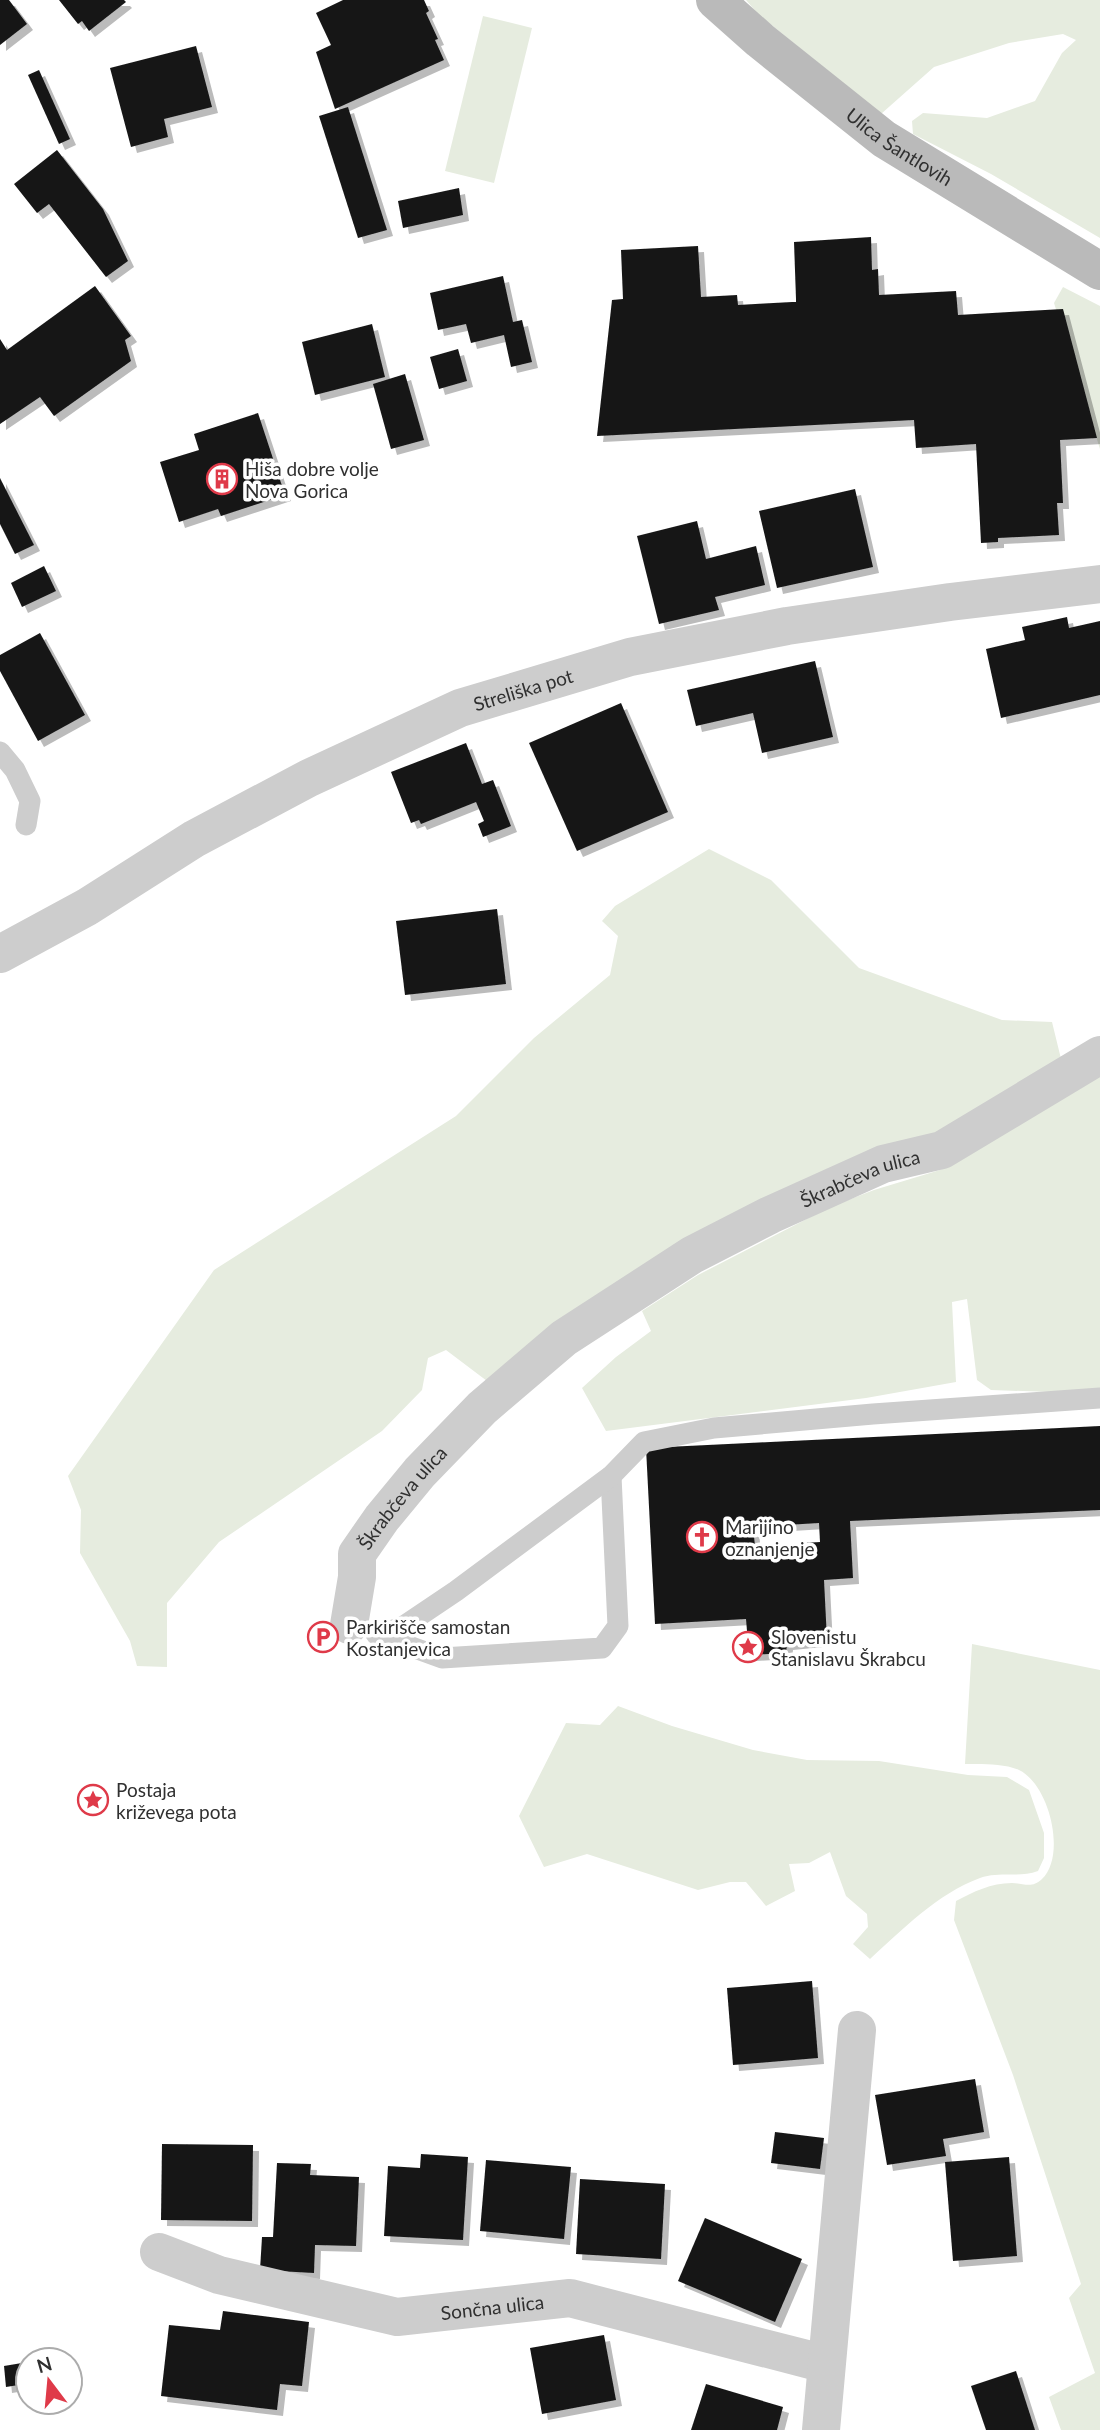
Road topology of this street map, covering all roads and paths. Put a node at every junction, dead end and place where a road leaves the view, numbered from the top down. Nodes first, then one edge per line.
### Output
1 (715, 0) edge
2 (1100, 271) edge
3 (1100, 584) edge
4 (0, 752) edge
5 (26, 825) dead end
6 (0, 954) edge
7 (1100, 1055) edge
8 (1100, 1398) edge
9 (611, 1476) junction
10 (364, 1630) junction
11 (857, 2030) dead end
12 (159, 2252) dead end
13 (826, 2364) junction
14 (821, 2430) edge

1 - 2 street, Ulica Šantlovih
3 - 6 street, Streliška pot
4 - 5 lane
7 - 10 street, Škrabčeva ulica
8 - 9 lane
9 - 10 lane
9 - 10 lane
11 - 13 street
12 - 13 street, Sončna ulica
13 - 14 street

